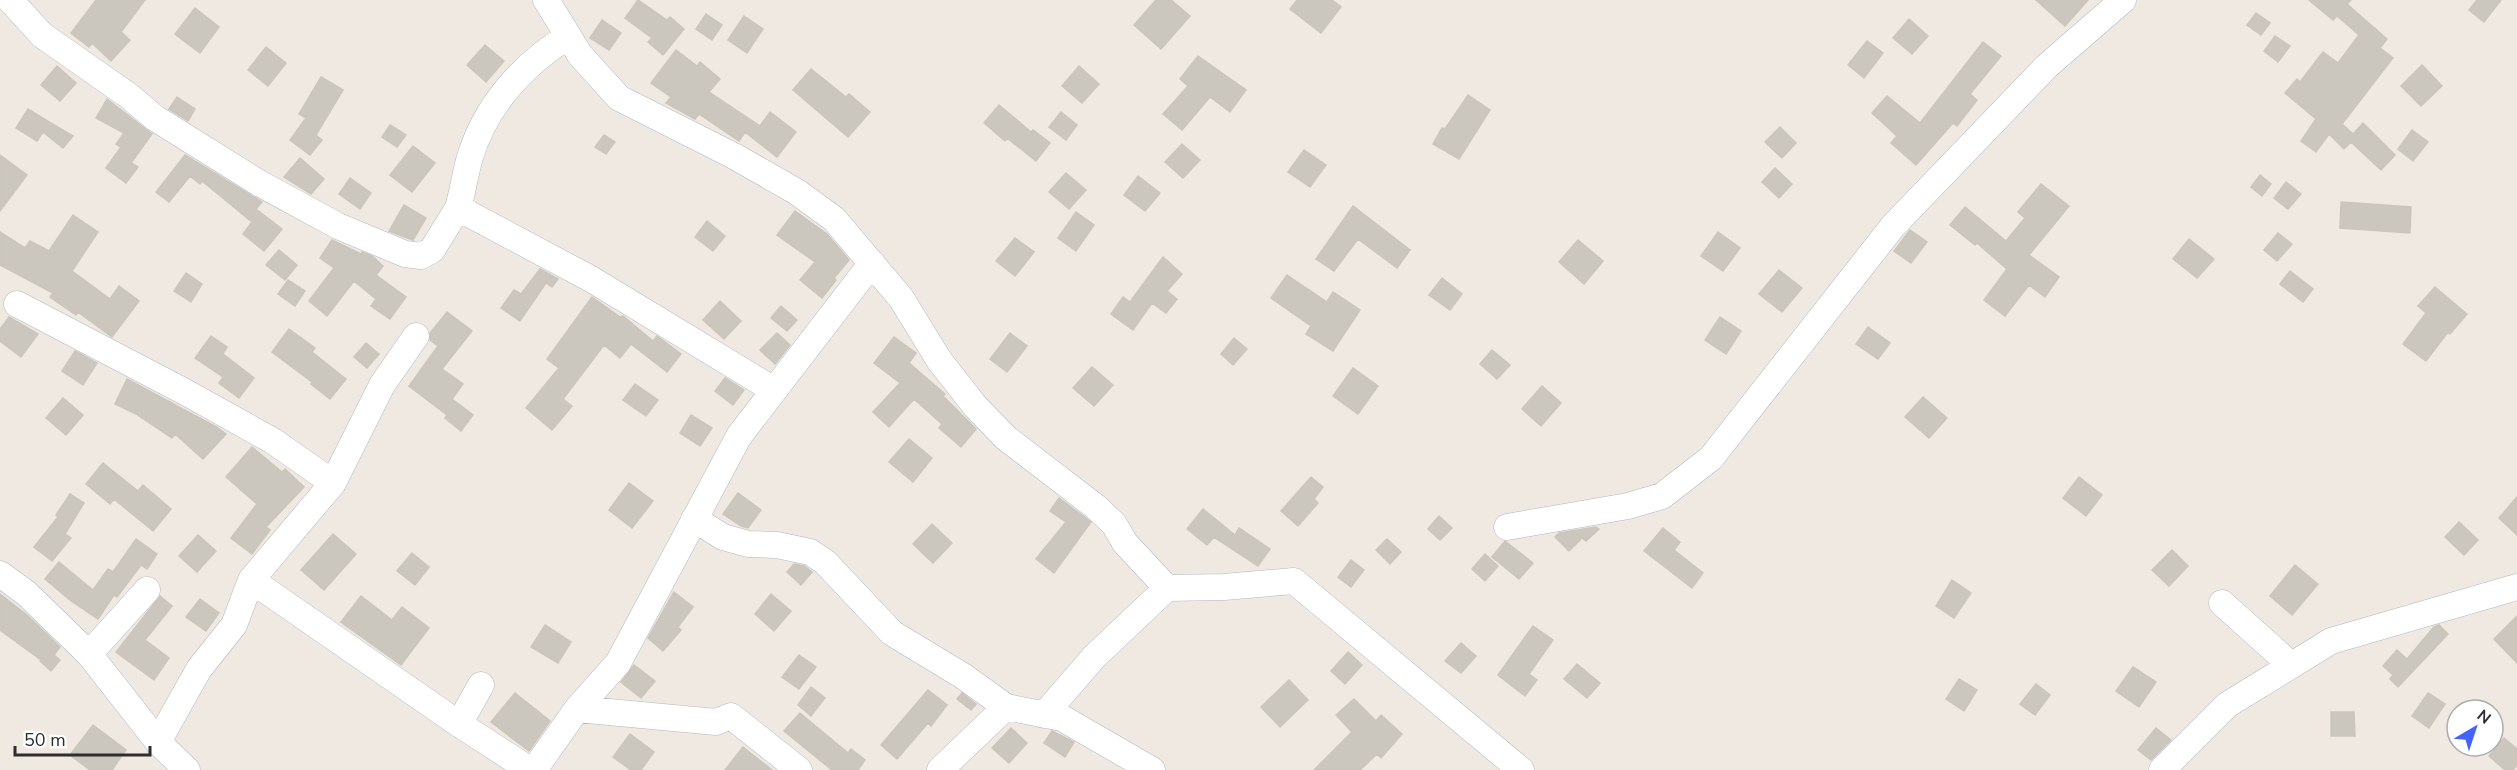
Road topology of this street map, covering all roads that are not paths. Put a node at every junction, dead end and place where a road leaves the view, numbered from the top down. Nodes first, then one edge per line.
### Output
1 (10, 0) edge
2 (546, 0) edge
3 (2123, 0) edge
4 (568, 36) junction
5 (458, 207) junction
6 (872, 263) junction
7 (17, 304) dead end
8 (416, 336) dead end
9 (774, 390) junction
10 (333, 483) junction
11 (694, 519) junction
12 (1507, 527) dead end
13 (0, 574) edge
14 (251, 580) junction
15 (2517, 587) edge
16 (1167, 588) junction
17 (147, 590) dead end
18 (2222, 603) dead end
19 (89, 654) junction
20 (2291, 665) junction
21 (481, 685) dead end
22 (1006, 707) junction
23 (578, 709) junction
24 (1044, 715) junction
25 (459, 724) junction
26 (158, 742) junction
27 (187, 770) edge
28 (532, 770) edge
29 (799, 770) edge
30 (940, 770) edge
31 (1152, 770) edge
32 (1521, 770) edge
33 (2162, 770) edge

1 - 5 street
2 - 4 street
3 - 12 street
4 - 5 street
4 - 6 street
5 - 9 street
6 - 9 street
6 - 16 street
7 - 10 street
8 - 10 street
9 - 11 street
10 - 14 street
11 - 22 street
11 - 23 street
13 - 19 street
14 - 25 street
14 - 26 street
15 - 20 street
16 - 24 street
16 - 32 street
17 - 19 street
18 - 20 street
19 - 26 street
20 - 33 street
21 - 25 street
22 - 24 street
22 - 30 street
23 - 28 street
23 - 29 street
24 - 31 street
25 - 28 street
26 - 27 street

